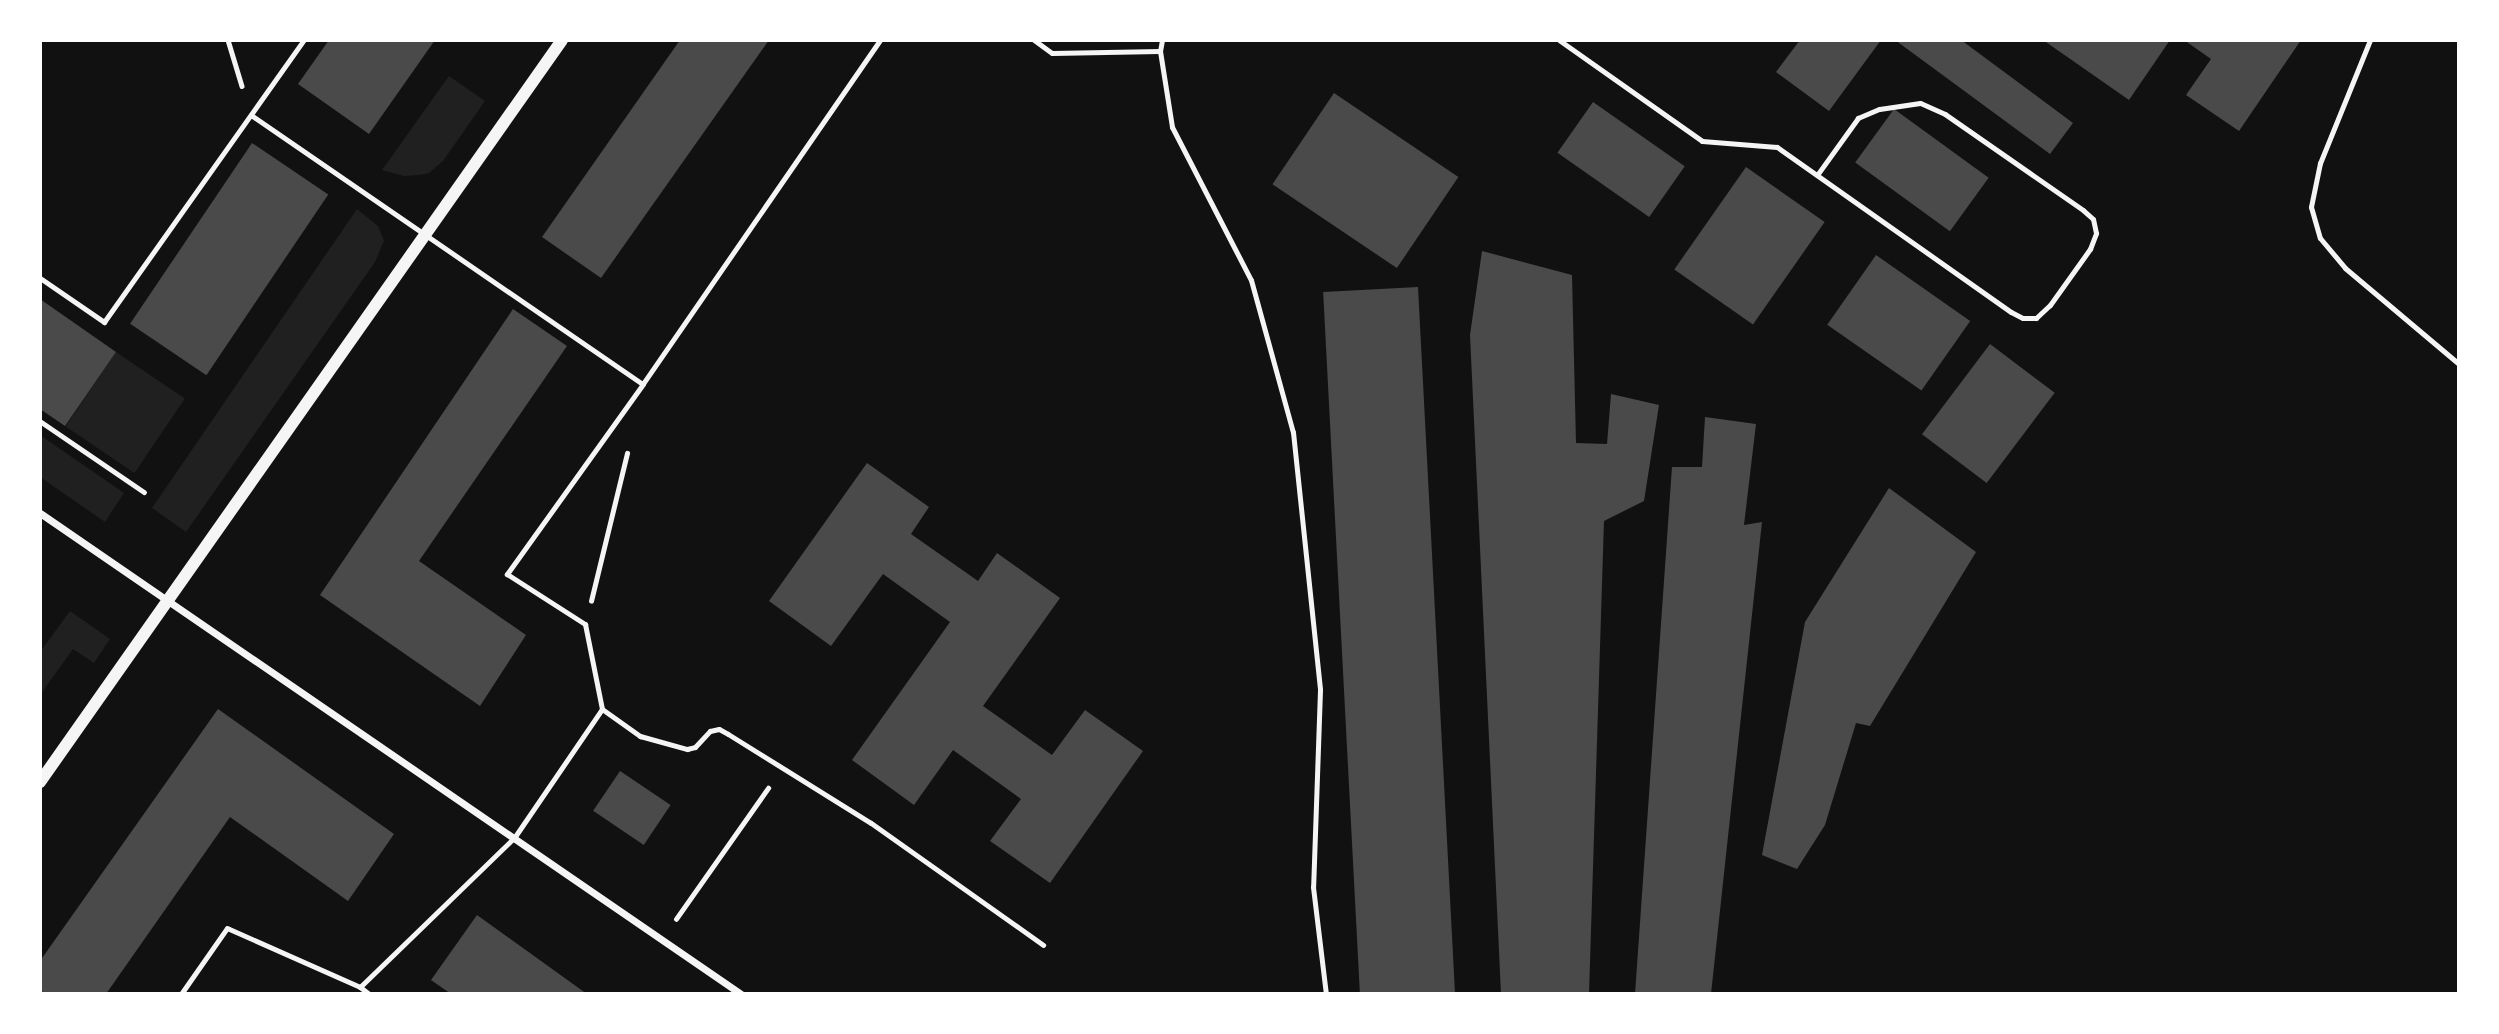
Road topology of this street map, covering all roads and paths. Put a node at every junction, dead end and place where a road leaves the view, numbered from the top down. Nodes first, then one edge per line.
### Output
1 (229, 40) edge
2 (304, 40) edge
3 (562, 40) edge
4 (880, 40) edge
5 (1034, 40) edge
6 (1162, 40) edge
7 (1559, 40) edge
8 (2370, 40) edge
9 (1160, 51) junction
10 (251, 114) junction
11 (1817, 175) junction
12 (427, 234) junction
13 (40, 278) edge
14 (2459, 364) edge
15 (643, 384) junction
16 (40, 421) edge
17 (627, 451) dead end
18 (144, 492) dead end
19 (40, 513) edge
20 (165, 601) junction
21 (585, 624) junction
22 (602, 709) junction
23 (783, 768) junction
24 (40, 782) edge
25 (514, 838) junction
26 (680, 914) dead end
27 (1044, 945) dead end
28 (360, 987) junction
29 (181, 994) edge
30 (369, 994) edge
31 (741, 994) edge
32 (1326, 994) edge

1 - 10 path
2 - 10 lane
3 - 12 street
4 - 15 lane
5 - 9 lane
6 - 9 lane
7 - 11 lane
8 - 14 lane
9 - 32 lane
10 - 12 lane
10 - 13 lane
11 - 11 lane
12 - 15 lane
12 - 20 street
15 - 21 lane
16 - 18 path
17 - 21 path
19 - 20 street
20 - 24 street
20 - 25 street
21 - 22 lane
22 - 23 lane
22 - 25 lane
23 - 26 path
23 - 27 lane
25 - 28 lane
25 - 31 street
28 - 29 lane
28 - 30 lane

